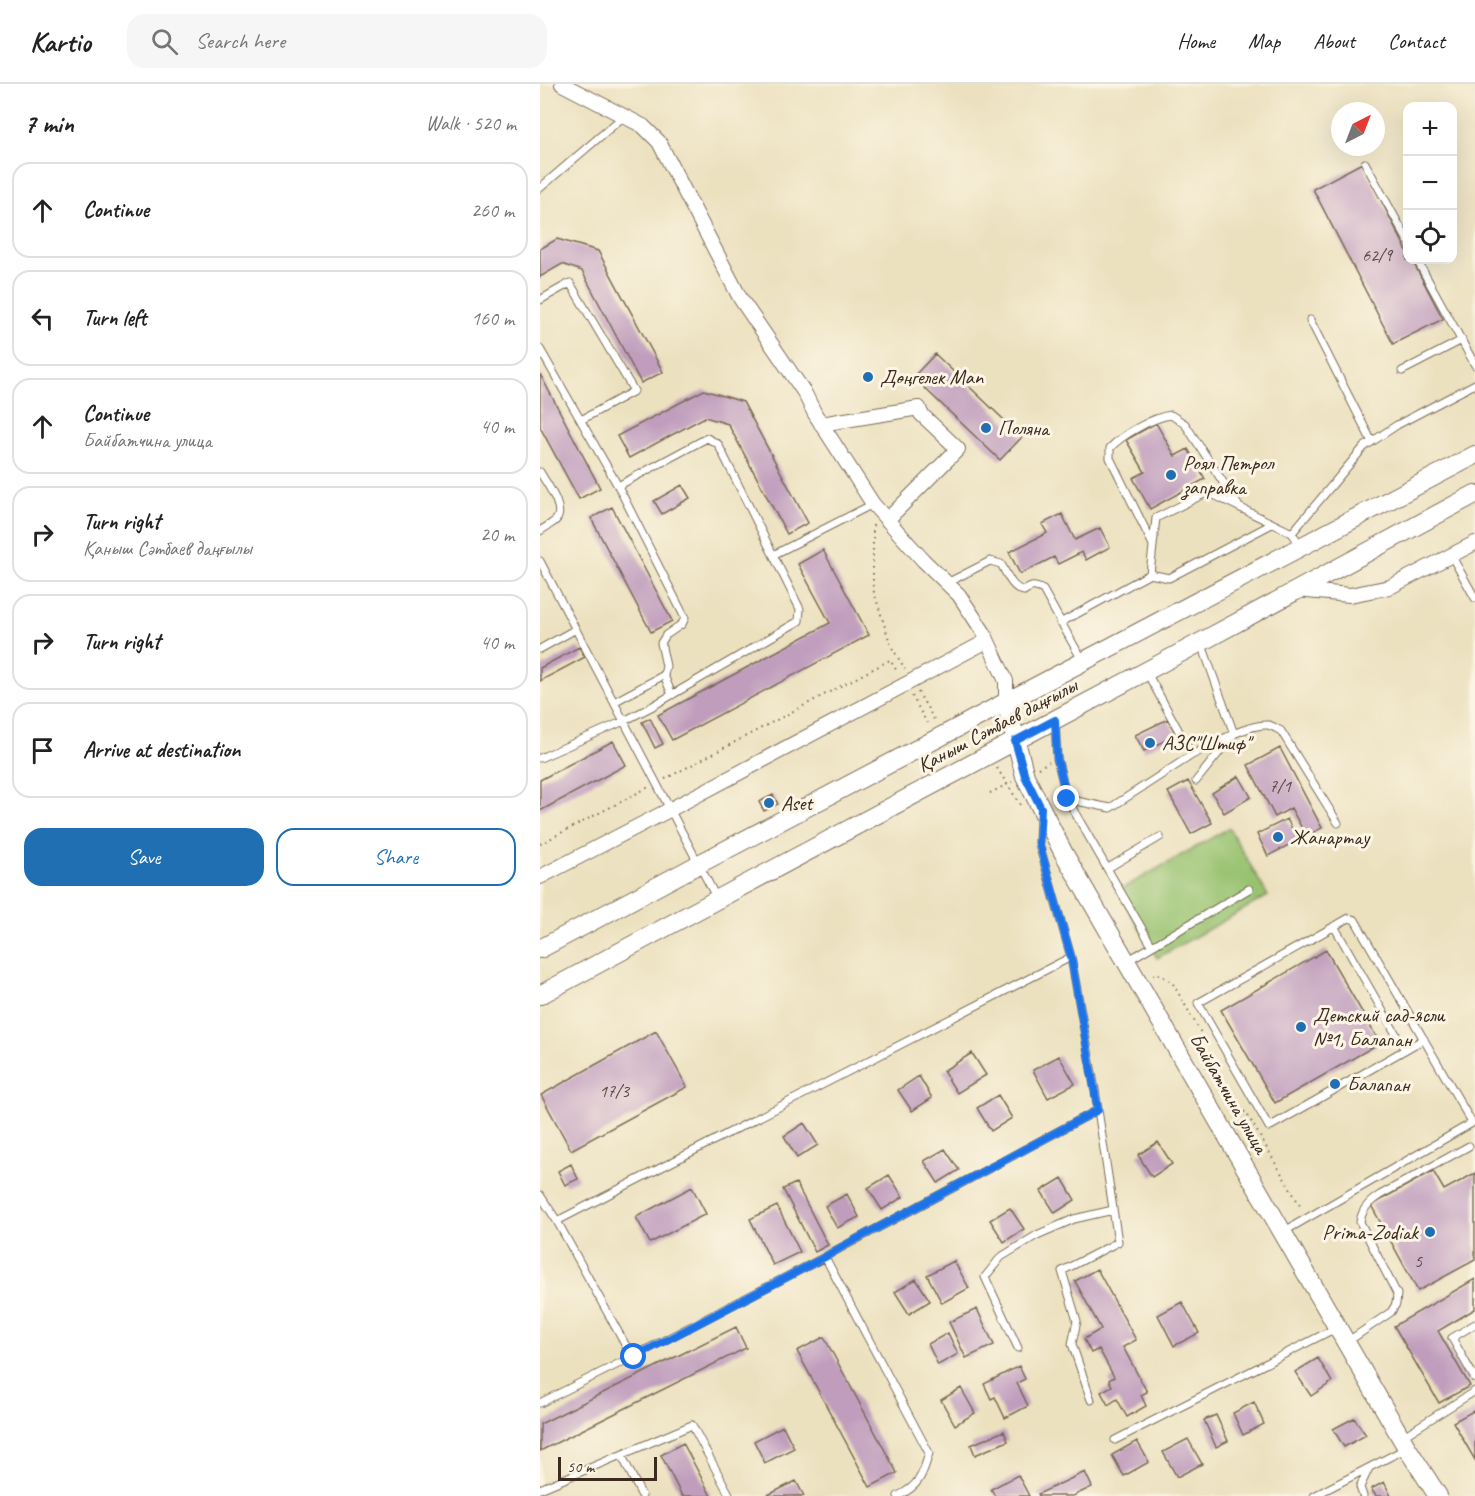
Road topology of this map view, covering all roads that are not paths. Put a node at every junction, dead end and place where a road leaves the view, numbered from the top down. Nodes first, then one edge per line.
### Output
1 (562, 84) edge
2 (624, 116) junction
3 (1365, 163) dead end
4 (540, 188) edge
5 (1403, 234) edge
6 (1420, 264) edge
7 (540, 300) edge
8 (1310, 320) dead end
9 (1462, 340) junction
10 (540, 349) edge
11 (1475, 365) edge
12 (1402, 371) dead end
13 (1475, 384) edge
14 (580, 420) junction
15 (821, 424) junction
16 (1372, 442) junction
17 (1475, 455) edge
18 (540, 472) edge
19 (618, 486) junction
20 (1475, 494) edge
21 (873, 504) junction
22 (1239, 508) junction
23 (887, 520) junction
24 (1272, 524) junction
25 (540, 531) edge
26 (1297, 540) junction
27 (1475, 543) edge
28 (1153, 546) junction
29 (773, 555) junction
30 (1451, 555) junction
31 (540, 561) edge
32 (1150, 574) junction
33 (947, 583) junction
34 (1296, 590) junction
35 (1475, 598) edge
36 (1060, 623) junction
37 (576, 629) junction
38 (987, 641) junction
39 (1201, 642) junction
40 (540, 649) edge
41 (1083, 662) junction
42 (1146, 671) junction
43 (664, 675) junction
44 (672, 695) junction
45 (614, 702) junction
46 (1006, 702) junction
47 (1055, 720) junction
48 (624, 721) junction
49 (1234, 734) junction
50 (1015, 741) junction
51 (1192, 755) junction
52 (540, 758) edge
53 (1196, 781) dead end
54 (1067, 799) junction
55 (1041, 808) junction
56 (671, 809) junction
57 (1338, 823) dead end
58 (1160, 837) dead end
59 (699, 864) junction
60 (1108, 868) junction
61 (540, 877) edge
62 (1249, 889) dead end
63 (717, 899) junction
64 (1334, 926) junction
65 (1152, 946) junction
66 (540, 949) edge
67 (1071, 957) junction
68 (1126, 961) junction
69 (540, 995) edge
70 (1424, 1039) junction
71 (1405, 1050) junction
72 (1098, 1110) junction
73 (1469, 1146) dead end
74 (541, 1199) edge
75 (1113, 1210) junction
76 (557, 1221) junction
77 (1283, 1232) junction
78 (825, 1257) junction
79 (1475, 1324) edge
80 (1343, 1334) junction
81 (1018, 1348) dead end
82 (633, 1357) junction
83 (1475, 1379) edge
84 (1475, 1390) edge
85 (1091, 1400) dead end
86 (540, 1403) edge
87 (1115, 1440) dead end
88 (1405, 1442) junction
89 (622, 1456) junction
90 (1370, 1467) junction
91 (540, 1489) edge
92 (642, 1496) edge
93 (730, 1496) edge
94 (898, 1496) edge
95 (1314, 1496) edge
96 (1363, 1496) edge
97 (1438, 1496) edge

1 - 2 street
2 - 4 lane
2 - 15 street
3 - 5 lane
6 - 9 lane
7 - 14 lane
8 - 16 lane
9 - 11 lane
9 - 12 lane
10 - 14 lane
13 - 16 lane
14 - 19 lane
15 - 21 street
15 - 23 street
16 - 26 lane
17 - 26 main road, Қаныш Сәтбаев даңғылы
18 - 25 lane
19 - 29 lane
19 - 43 lane
20 - 34 main road, Қаныш Сәтбаев даңғылы
21 - 23 street
21 - 29 lane
22 - 24 lane
22 - 28 lane
22 - 28 lane
23 - 33 street
24 - 26 lane
24 - 32 lane
26 - 41 main road, Қаныш Сәтбаев даңғылы
27 - 30 street
28 - 32 lane
29 - 44 lane
30 - 34 street
30 - 35 lane
31 - 37 lane
32 - 36 lane
33 - 36 lane
33 - 38 street
34 - 39 main road, Қаныш Сәтбаев даңғылы
36 - 41 lane
37 - 40 lane
37 - 45 lane
38 - 46 street
38 - 56 street
39 - 42 main road, Қаныш Сәтбаев даңғылы
39 - 49 lane
41 - 46 main road, Қаныш Сәтбаев даңғылы
42 - 47 main road, Қаныш Сәтбаев даңғылы
42 - 51 lane
43 - 44 lane
43 - 45 lane
44 - 48 lane
45 - 48 lane
46 - 50 main road, Байбатчина улица
46 - 59 main road, Қаныш Сәтбаев даңғылы
47 - 50 main road, Қаныш Сәтбаев даңғылы
47 - 54 lane
48 - 52 lane
48 - 56 lane
49 - 51 lane
49 - 53 lane
49 - 57 lane
50 - 55 main road, Байбатчина улица
50 - 63 main road, Қаныш Сәтбаев даңғылы
51 - 54 lane
54 - 60 lane
55 - 67 lane
55 - 68 main road, Байбатчина улица
56 - 59 lane
56 - 61 street
58 - 60 lane
59 - 63 lane
59 - 66 main road, Қаныш Сәтбаев даңғылы
60 - 65 lane
62 - 65 lane
63 - 69 main road, Қаныш Сәтбаев даңғылы
64 - 70 lane
64 - 71 lane
64 - 71 lane
65 - 68 lane
67 - 72 lane
67 - 76 lane
68 - 77 main road, Байбатчина улица
70 - 71 lane
70 - 77 lane
72 - 75 lane
72 - 78 lane
73 - 80 lane
74 - 76 lane
75 - 81 lane
75 - 85 lane
76 - 82 lane
77 - 80 main road, Байбатчина улица
78 - 82 lane
78 - 94 lane
79 - 83 lane
80 - 87 lane
80 - 88 main road, Байбатчина улица
82 - 86 lane
84 - 88 lane
88 - 90 lane
88 - 97 main road, Байбатчина улица
89 - 91 lane
89 - 92 lane
89 - 93 lane
90 - 95 lane
90 - 96 lane

